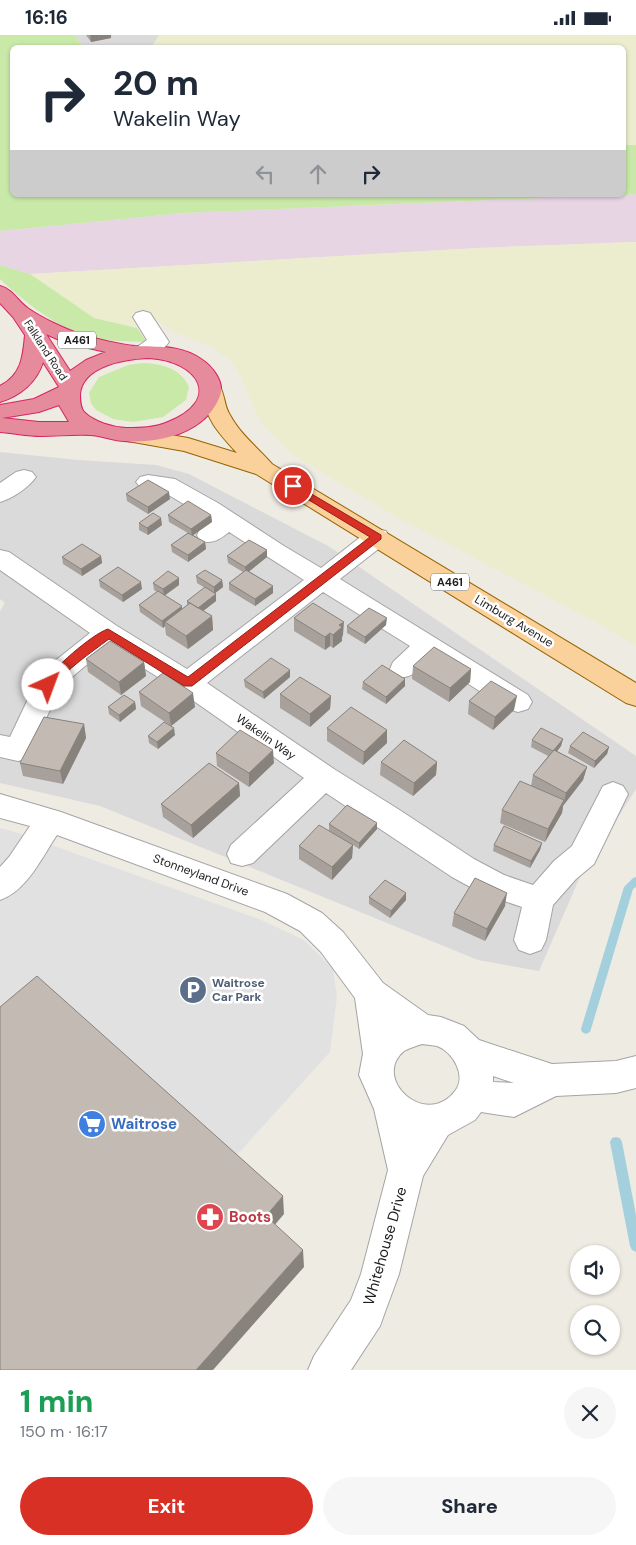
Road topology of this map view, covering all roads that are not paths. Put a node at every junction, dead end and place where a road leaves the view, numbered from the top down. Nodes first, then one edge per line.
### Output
1 (0, 292) edge
2 (21, 313) junction
3 (143, 317) dead end
4 (36, 334) junction
5 (141, 352) junction
6 (69, 390) junction
7 (211, 390) junction
8 (0, 395) edge
9 (0, 412) edge
10 (0, 425) edge
11 (94, 428) junction
12 (130, 435) junction
13 (264, 469) junction
14 (24, 477) dead end
15 (148, 482) edge
16 (0, 495) edge
17 (219, 514) junction
18 (209, 535) dead end
19 (377, 537) junction
20 (0, 558) edge
21 (322, 579) junction
22 (108, 633) junction
23 (427, 645) junction
24 (404, 669) dead end
25 (188, 683) junction
26 (636, 695) edge
27 (518, 703) edge
28 (0, 746) edge
29 (324, 777) junction
30 (613, 794) dead end
31 (0, 806) edge
32 (51, 820) junction
33 (242, 854) dead end
34 (0, 887) edge
35 (539, 900) junction
36 (530, 941) dead end
37 (371, 993) junction
38 (422, 1029) junction
39 (468, 1052) junction
40 (380, 1055) junction
41 (636, 1072) edge
42 (552, 1080) junction
43 (473, 1095) junction
44 (390, 1105) junction
45 (436, 1122) junction
46 (406, 1170) junction
47 (328, 1370) edge

1 - 2 highway, Falkland Road / A461
2 - 4 highway, Falkland Road / A461
2 - 5 highway, Falkland Road / A461
3 - 5 street
4 - 6 highway, Falkland Road / A461
4 - 8 highway
5 - 6 highway, A461
5 - 7 highway, A461
6 - 9 highway, A461
6 - 11 highway, A461
7 - 12 highway, A461
7 - 13 main road, Limburg Avenue / A461
10 - 11 highway, A461
11 - 12 highway, A461
12 - 13 main road, Limburg Avenue / A461
13 - 19 main road, Limburg Avenue / A461
14 - 16 street
15 - 17 street
17 - 18 street
17 - 21 street
19 - 21 street
19 - 26 main road, Limburg Avenue / A461
20 - 22 street, Wakelin Way
21 - 23 street
21 - 25 street
22 - 25 street, Wakelin Way
22 - 28 street
23 - 24 street
23 - 27 street
25 - 29 street, Wakelin Way
29 - 33 street
29 - 35 street, Wakelin Way
30 - 35 street
31 - 32 street, Stonneyland Drive
32 - 34 street
32 - 37 street, Stonneyland Drive
35 - 36 street
37 - 38 street
37 - 40 street
38 - 39 street
38 - 40 street
39 - 42 street
39 - 43 street
40 - 44 street
41 - 42 street
42 - 43 street
43 - 45 street
44 - 45 street
44 - 46 street, Whitehouse Drive
45 - 46 street, Whitehouse Drive
46 - 47 street, Whitehouse Drive

